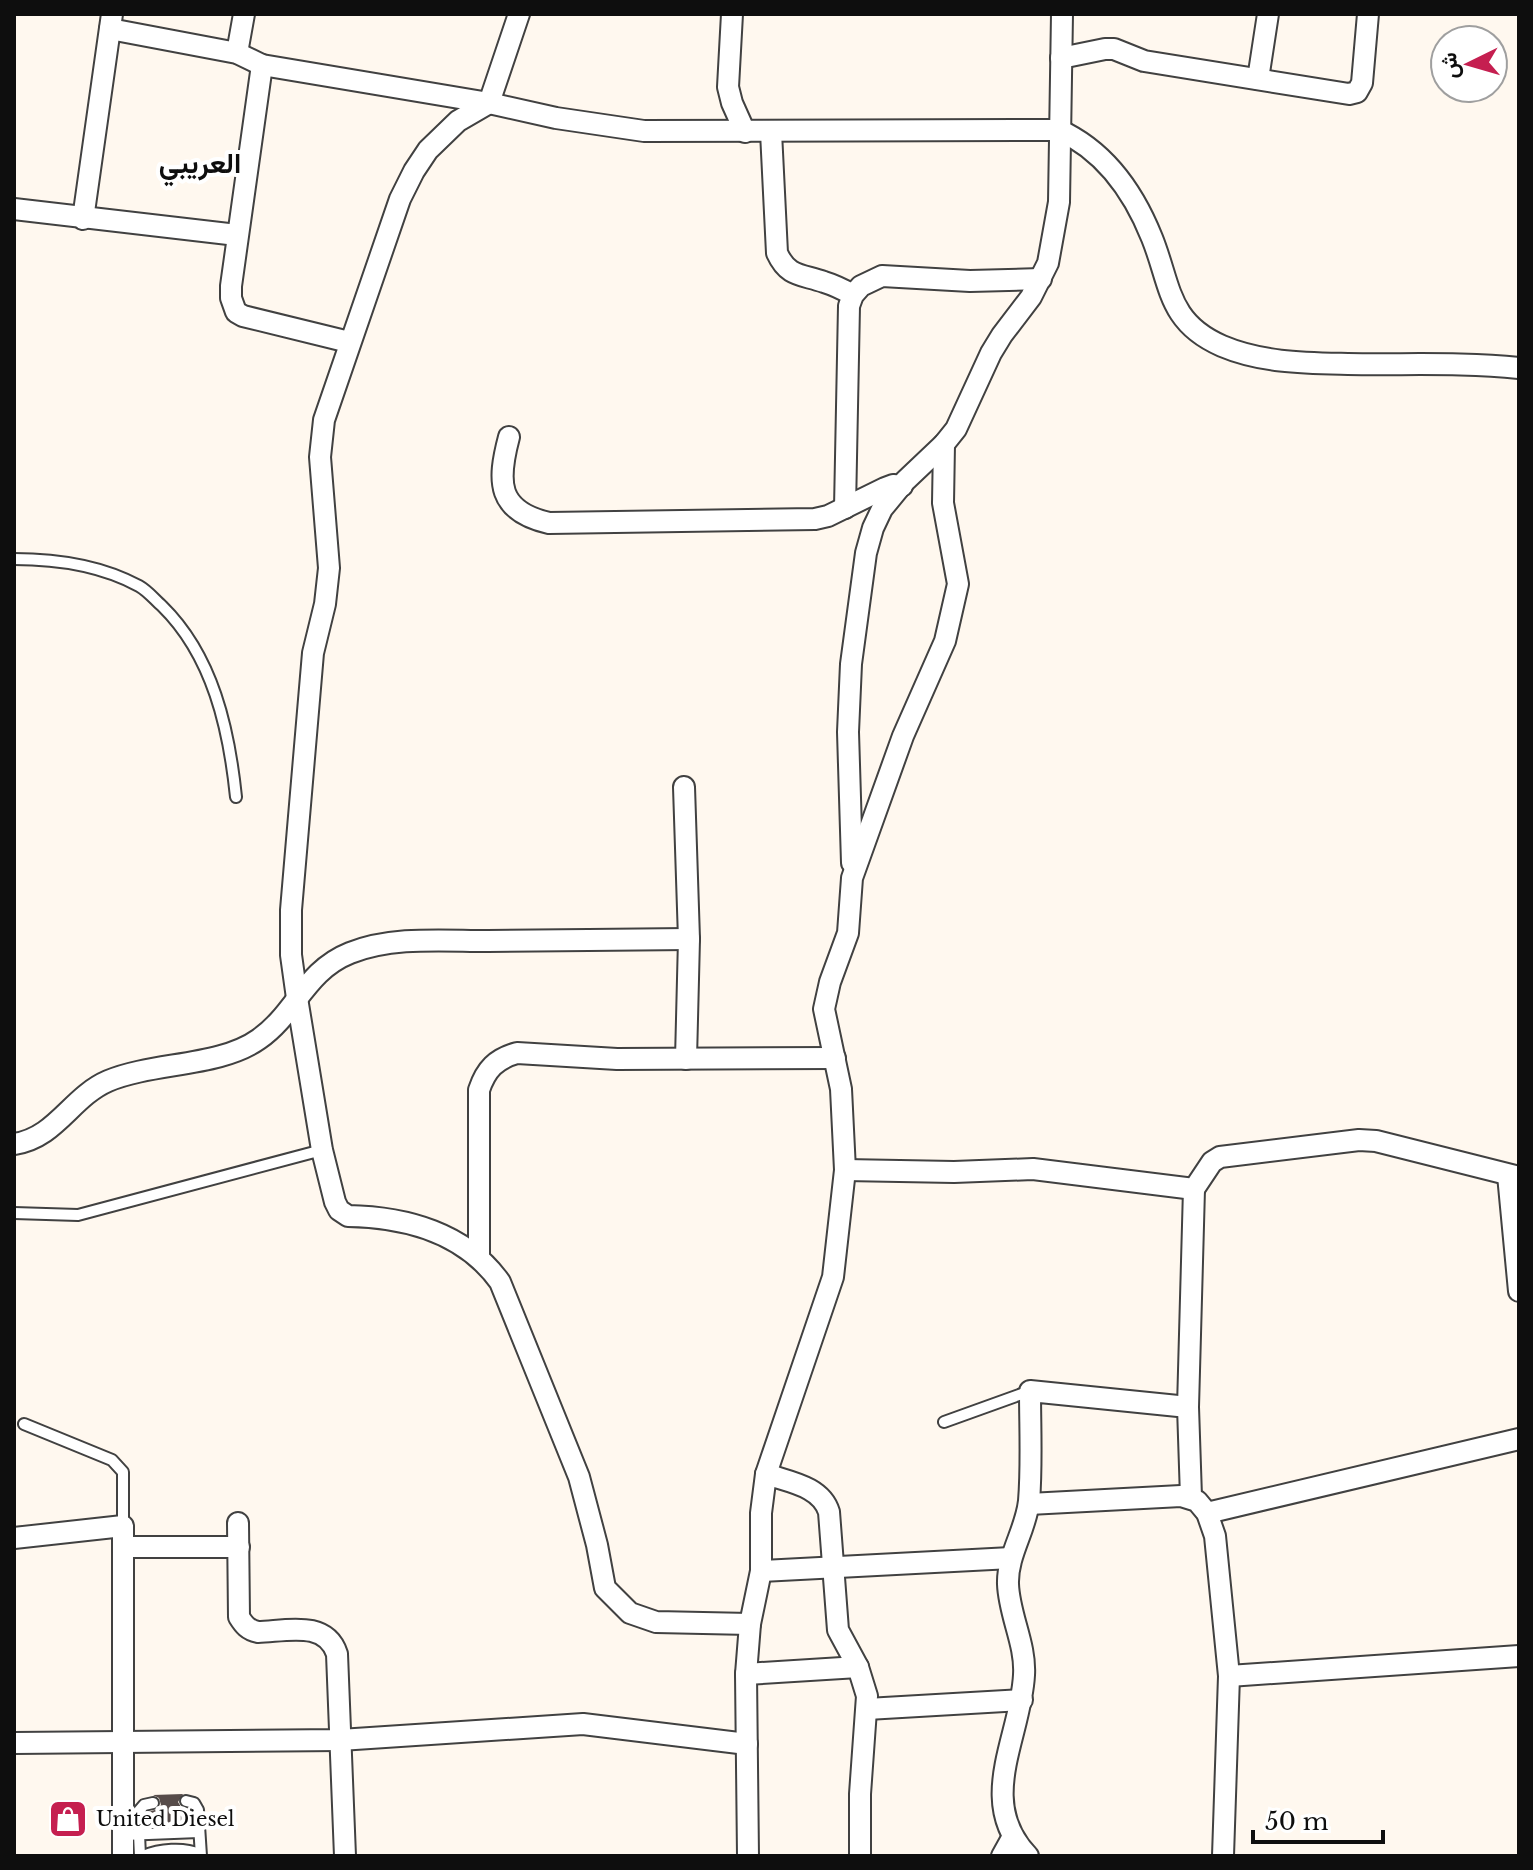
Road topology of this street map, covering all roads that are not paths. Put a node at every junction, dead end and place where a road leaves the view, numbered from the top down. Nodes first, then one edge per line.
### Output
1 (244, 14) edge
2 (519, 14) edge
3 (732, 14) edge
4 (1062, 14) edge
5 (1268, 14) edge
6 (1368, 14) edge
7 (111, 21) edge
8 (237, 53) junction
9 (1061, 58) junction
10 (262, 65) junction
11 (1258, 79) junction
12 (489, 103) junction
13 (1059, 130) junction
14 (745, 132) junction
15 (771, 132) junction
16 (14, 209) edge
17 (83, 219) junction
18 (237, 235) junction
19 (1041, 279) junction
20 (853, 295) junction
21 (349, 342) junction
22 (1519, 368) edge
23 (509, 437) dead end
24 (944, 444) junction
25 (902, 486) junction
26 (845, 508) junction
27 (14, 559) edge
28 (684, 787) dead end
29 (236, 797) dead end
30 (852, 878) junction
31 (689, 939) junction
32 (297, 998) junction
33 (835, 1058) junction
34 (686, 1059) junction
35 (14, 1144) edge
36 (322, 1150) junction
37 (845, 1170) junction
38 (1513, 1176) edge
39 (1194, 1189) junction
40 (14, 1213) edge
41 (479, 1256) junction
42 (1519, 1291) edge
43 (1030, 1391) junction
44 (1188, 1407) junction
45 (944, 1422) dead end
46 (24, 1424) dead end
47 (1519, 1439) edge
48 (766, 1474) junction
49 (1191, 1497) junction
50 (1029, 1504) junction
51 (1207, 1513) junction
52 (238, 1523) dead end
53 (123, 1526) junction
54 (14, 1538) edge
55 (123, 1547) junction
56 (239, 1547) junction
57 (1011, 1558) junction
58 (833, 1568) junction
59 (761, 1571) junction
60 (750, 1624) junction
61 (1519, 1656) edge
62 (858, 1667) junction
63 (746, 1674) junction
64 (1229, 1676) junction
65 (1022, 1700) junction
66 (867, 1709) junction
67 (340, 1740) junction
68 (123, 1742) junction
69 (14, 1743) edge
70 (747, 1744) junction
71 (186, 1801) dead end
72 (153, 1803) dead end
73 (199, 1832) junction
74 (1012, 1838) junction
75 (128, 1842) edge
76 (200, 1855) edge
77 (141, 1856) edge
78 (345, 1856) edge
79 (748, 1856) edge
80 (860, 1856) edge
81 (1002, 1856) edge
82 (1028, 1856) edge
83 (1223, 1856) edge

1 - 8 street
2 - 12 street
3 - 14 street
4 - 9 street
5 - 11 street
6 - 11 street
7 - 8 street
7 - 17 street
8 - 10 street
9 - 11 street
9 - 13 street
10 - 12 street
10 - 18 street
12 - 14 street
12 - 21 street
13 - 15 street
13 - 19 street
13 - 22 street
14 - 15 street
15 - 20 street
16 - 17 street
17 - 18 street
18 - 21 street
19 - 20 street
19 - 24 street
20 - 26 street
21 - 32 street
23 - 26 street
24 - 25 street
24 - 30 street
25 - 26 street
25 - 30 street
27 - 29 lane
28 - 31 street
30 - 33 street
31 - 32 street
31 - 34 street
32 - 35 street
32 - 36 street
33 - 34 street
33 - 37 street
34 - 41 street
36 - 40 lane
36 - 41 street
37 - 39 street
37 - 48 street
38 - 39 street
38 - 42 street
39 - 44 street
41 - 60 street
43 - 44 street
43 - 45 lane
43 - 50 street
44 - 49 street
46 - 53 lane
47 - 51 street
48 - 58 street
48 - 59 street
49 - 50 street
49 - 51 street
50 - 57 street
51 - 64 street
52 - 56 street
53 - 54 street
53 - 55 street
55 - 56 street
55 - 68 street
56 - 67 street
57 - 58 street
57 - 65 street
58 - 59 street
58 - 62 street
59 - 60 street
60 - 63 street
61 - 64 street
62 - 63 street
62 - 66 street
63 - 70 street
64 - 83 street
65 - 66 street
65 - 74 street
66 - 80 street
67 - 68 street
67 - 70 street
67 - 78 street
68 - 69 street
68 - 75 street
70 - 79 street
71 - 73 lane
72 - 75 lane
73 - 75 lane
73 - 76 lane
74 - 81 street
74 - 82 street
75 - 77 lane
76 - 77 lane

